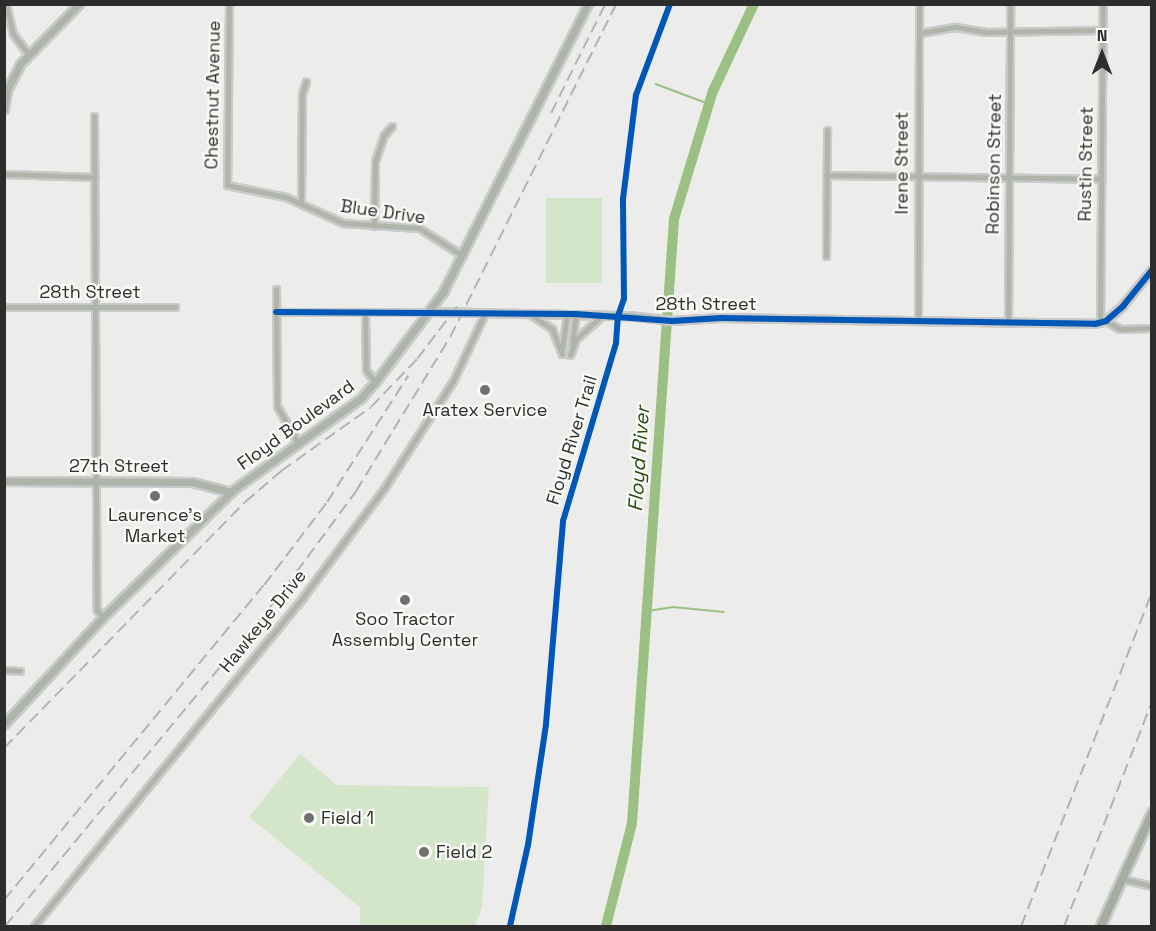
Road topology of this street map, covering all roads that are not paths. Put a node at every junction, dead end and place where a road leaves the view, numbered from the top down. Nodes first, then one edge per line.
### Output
1 (6, 4) edge
2 (79, 4) edge
3 (229, 4) edge
4 (588, 4) edge
5 (920, 4) edge
6 (1010, 4) edge
7 (1103, 4) edge
8 (1103, 30) junction
9 (1011, 31) junction
10 (920, 33) junction
11 (29, 55) junction
12 (306, 81) dead end
13 (4, 109) edge
14 (94, 116) dead end
15 (392, 126) dead end
16 (827, 130) dead end
17 (4, 174) edge
18 (826, 175) junction
19 (95, 177) junction
20 (917, 178) junction
21 (1008, 178) junction
22 (1101, 179) junction
23 (226, 185) joint
24 (300, 202) junction
25 (374, 226) junction
26 (463, 256) junction
27 (826, 256) dead end
28 (1152, 270) edge
29 (276, 290) dead end
30 (94, 306) junction
31 (4, 307) edge
32 (175, 307) dead end
33 (276, 312) junction
34 (430, 312) junction
35 (485, 313) junction
36 (365, 314) junction
37 (528, 314) junction
38 (567, 314) junction
39 (576, 314) junction
40 (603, 315) junction
41 (918, 321) junction
42 (1103, 322) junction
43 (1008, 323) junction
44 (1152, 328) edge
45 (375, 382) junction
46 (298, 443) junction
47 (4, 481) edge
48 (96, 481) junction
49 (231, 492) junction
50 (103, 617) junction
51 (4, 670) edge
52 (20, 671) dead end
53 (4, 724) edge
54 (1152, 813) edge
55 (1122, 879) junction
56 (1152, 886) edge
57 (34, 927) edge
58 (1101, 927) edge

1 - 11 street
2 - 11 main road
3 - 23 street, Chestnut Avenue
4 - 26 main road, Floyd Boulevard
5 - 10 street, Irene Street
6 - 9 street, Robinson Street
7 - 8 street, Rustin Street
8 - 9 street
8 - 22 street, Rustin Street
9 - 10 street
9 - 21 street, Robinson Street
10 - 20 street, Irene Street
11 - 13 main road
12 - 24 street
14 - 19 street
15 - 25 street
16 - 18 street
17 - 19 street
18 - 20 street
18 - 27 street
19 - 30 street
20 - 21 street
20 - 41 street, Irene Street
21 - 22 street
21 - 43 street, Robinson Street
22 - 42 street, Rustin Street
23 - 24 street, Blue Drive
24 - 25 street, Blue Drive
25 - 26 street, Blue Drive
26 - 34 main road, Floyd Boulevard
28 - 42 street
29 - 33 street
30 - 31 street, 28th Street
30 - 32 street, 28th Street
30 - 48 street
33 - 36 street, 28th Street
33 - 46 street
34 - 35 street, 28th Street
34 - 36 street, 28th Street
34 - 45 main road, Floyd Boulevard
35 - 37 street, 28th Street
35 - 57 street, Hawkeye Drive
36 - 45 street
37 - 38 street, 28th Street
37 - 38 street
38 - 39 street, 28th Street
39 - 40 street, 28th Street
39 - 40 street
40 - 41 street, 28th Street
41 - 43 street, 28th Street
42 - 43 street, 28th Street
42 - 44 street
45 - 46 main road, Floyd Boulevard
46 - 49 main road, Floyd Boulevard
47 - 48 main road, 27th Street
48 - 49 main road, 27th Street
48 - 50 street
49 - 50 main road, Floyd Boulevard
50 - 53 main road, Floyd Boulevard
51 - 52 street
54 - 55 main road
55 - 56 street
55 - 58 main road

